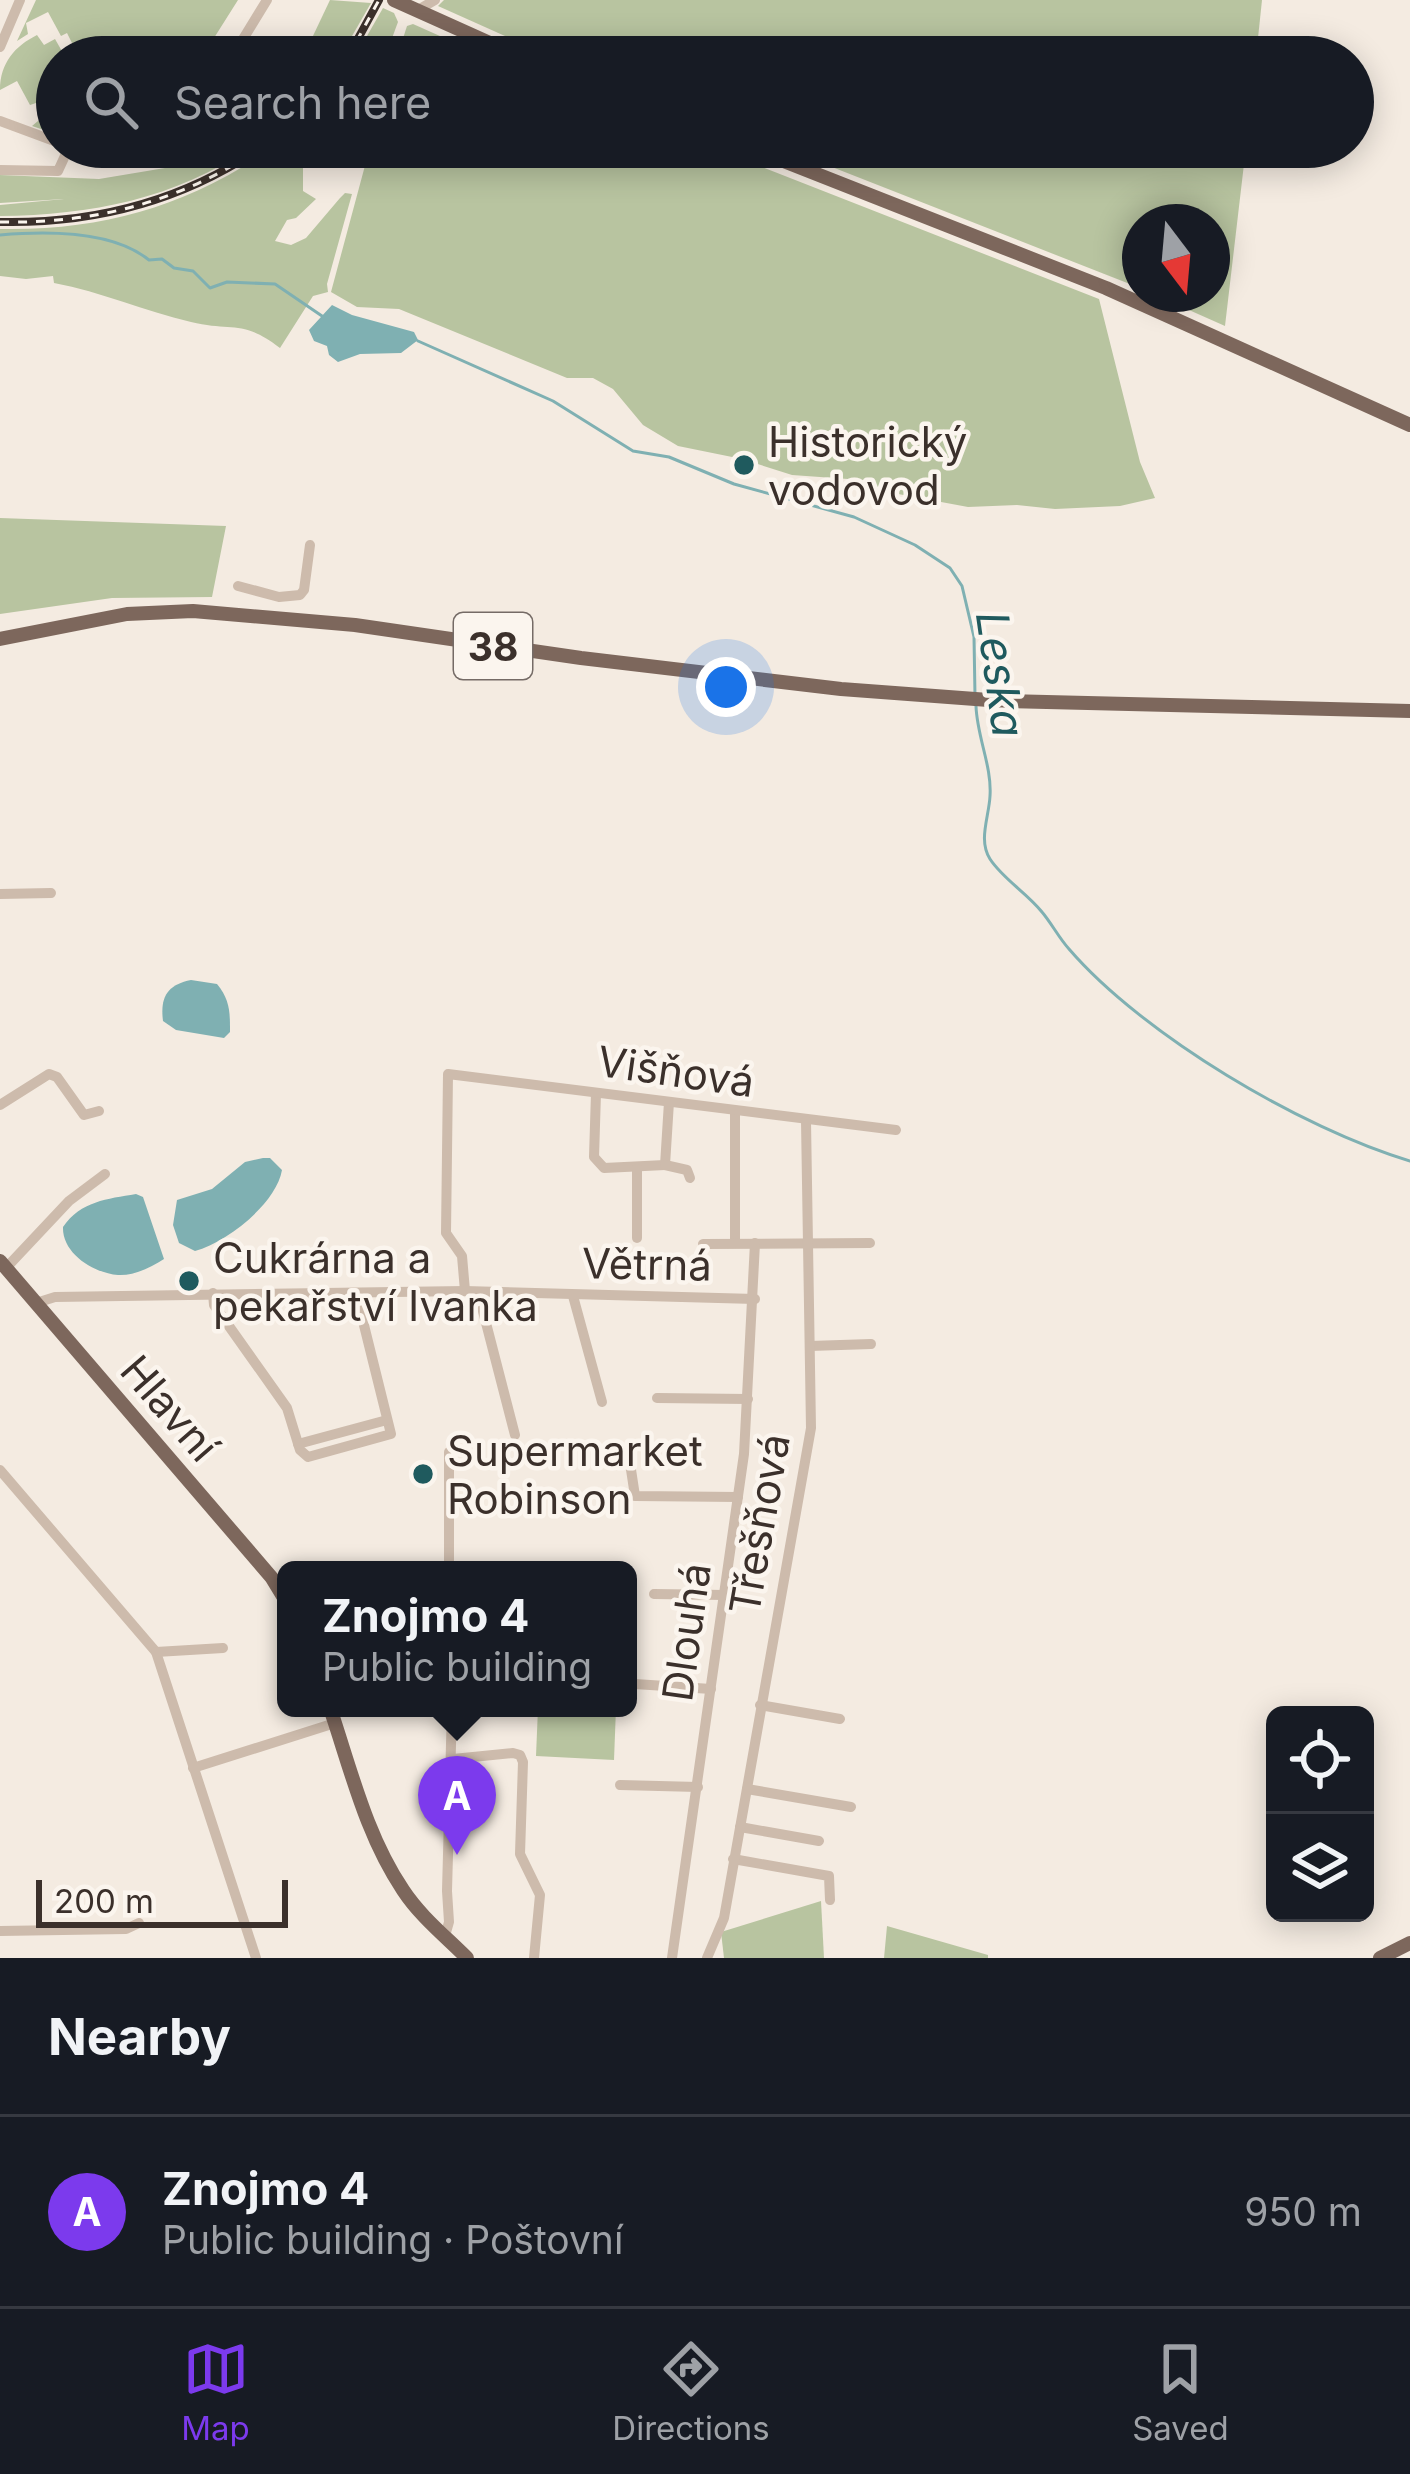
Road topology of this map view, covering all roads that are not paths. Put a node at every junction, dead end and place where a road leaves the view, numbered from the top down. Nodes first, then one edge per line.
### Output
1 (20, 0) edge
2 (267, 0) edge
3 (435, 0) edge
4 (406, 5) edge
5 (245, 36) edge
6 (474, 36) edge
7 (0, 46) edge
8 (0, 122) edge
9 (36, 135) edge
10 (59, 168) edge
11 (801, 168) edge
12 (0, 170) edge
13 (1410, 425) edge
14 (310, 545) dead end
15 (238, 586) dead end
16 (0, 639) edge
17 (1410, 711) edge
18 (51, 892) dead end
19 (0, 894) edge
20 (596, 1093) junction
21 (669, 1102) junction
22 (0, 1105) edge
23 (99, 1111) dead end
24 (735, 1112) junction
25 (806, 1121) junction
26 (896, 1130) dead end
27 (665, 1165) junction
28 (637, 1169) junction
29 (105, 1174) dead end
30 (690, 1178) dead end
31 (637, 1238) dead end
32 (809, 1242) junction
33 (735, 1243) junction
34 (755, 1243) junction
35 (870, 1243) dead end
36 (703, 1244) dead end
37 (4, 1273) edge
38 (471, 1291) junction
39 (356, 1292) junction
40 (213, 1293) junction
41 (573, 1296) junction
42 (754, 1299) junction
43 (36, 1303) junction
44 (871, 1345) dead end
45 (810, 1346) junction
46 (657, 1398) dead end
47 (748, 1399) junction
48 (602, 1402) dead end
49 (515, 1435) dead end
50 (448, 1452) dead end
51 (630, 1463) dead end
52 (0, 1470) edge
53 (738, 1497) junction
54 (449, 1561) edge
55 (277, 1576) edge
56 (654, 1594) dead end
57 (725, 1595) junction
58 (223, 1648) dead end
59 (156, 1652) junction
60 (637, 1684) edge
61 (711, 1690) junction
62 (760, 1705) junction
63 (328, 1717) edge
64 (334, 1717) edge
65 (452, 1717) edge
66 (840, 1719) dead end
67 (453, 1759) junction
68 (193, 1768) junction
69 (620, 1785) dead end
70 (698, 1787) junction
71 (748, 1789) junction
72 (851, 1807) dead end
73 (740, 1827) junction
74 (819, 1841) dead end
75 (733, 1858) junction
76 (830, 1900) dead end
77 (139, 1923) dead end
78 (0, 1931) edge
79 (445, 1936) junction
80 (1410, 1943) edge
81 (256, 1958) edge
82 (466, 1958) edge
83 (534, 1958) edge
84 (672, 1958) edge
85 (707, 1958) edge
86 (1380, 1958) edge

1 - 7 street
2 - 5 street
3 - 4 street
4 - 6 main road
8 - 9 street
10 - 12 street
11 - 13 main road
14 - 15 street
16 - 17 main road, 38
18 - 19 street
20 - 21 street, Višňová
20 - 28 street
20 - 38 street, Višňová
21 - 24 street, Višňová
21 - 27 street
22 - 23 street
24 - 25 street, Višňová
24 - 33 street
25 - 26 street, Višňová
25 - 32 street, Třešňová
27 - 28 street
27 - 30 street
28 - 31 street
29 - 37 street
32 - 34 street
32 - 35 street
32 - 45 street, Třešňová
33 - 34 street
33 - 36 street
34 - 42 street, Dlouhá
37 - 43 main road, Hlavní
38 - 39 street, Větrná
38 - 41 street, Větrná
38 - 49 street
39 - 40 street, Větrná
39 - 40 street
40 - 43 street, Větrná
41 - 42 street, Větrná
41 - 48 street
42 - 47 street, Dlouhá
43 - 55 main road, Hlavní
44 - 45 street
45 - 62 street, Třešňová
46 - 47 street
47 - 53 street, Dlouhá
50 - 54 street
51 - 53 street
52 - 59 street
53 - 57 street, Dlouhá
56 - 57 street
57 - 61 street, Dlouhá
58 - 59 street
59 - 68 street
60 - 61 street
61 - 70 street, Dlouhá
62 - 66 street
62 - 71 street, Třešňová
63 - 68 street
64 - 79 main road
65 - 67 street
67 - 79 street
67 - 83 street
68 - 81 street
69 - 70 street
70 - 84 street, Dlouhá
71 - 72 street
71 - 73 street, Třešňová
73 - 74 street
73 - 75 street, Třešňová
75 - 76 street
75 - 85 street, Třešňová
77 - 78 street
79 - 82 main road
80 - 86 main road

